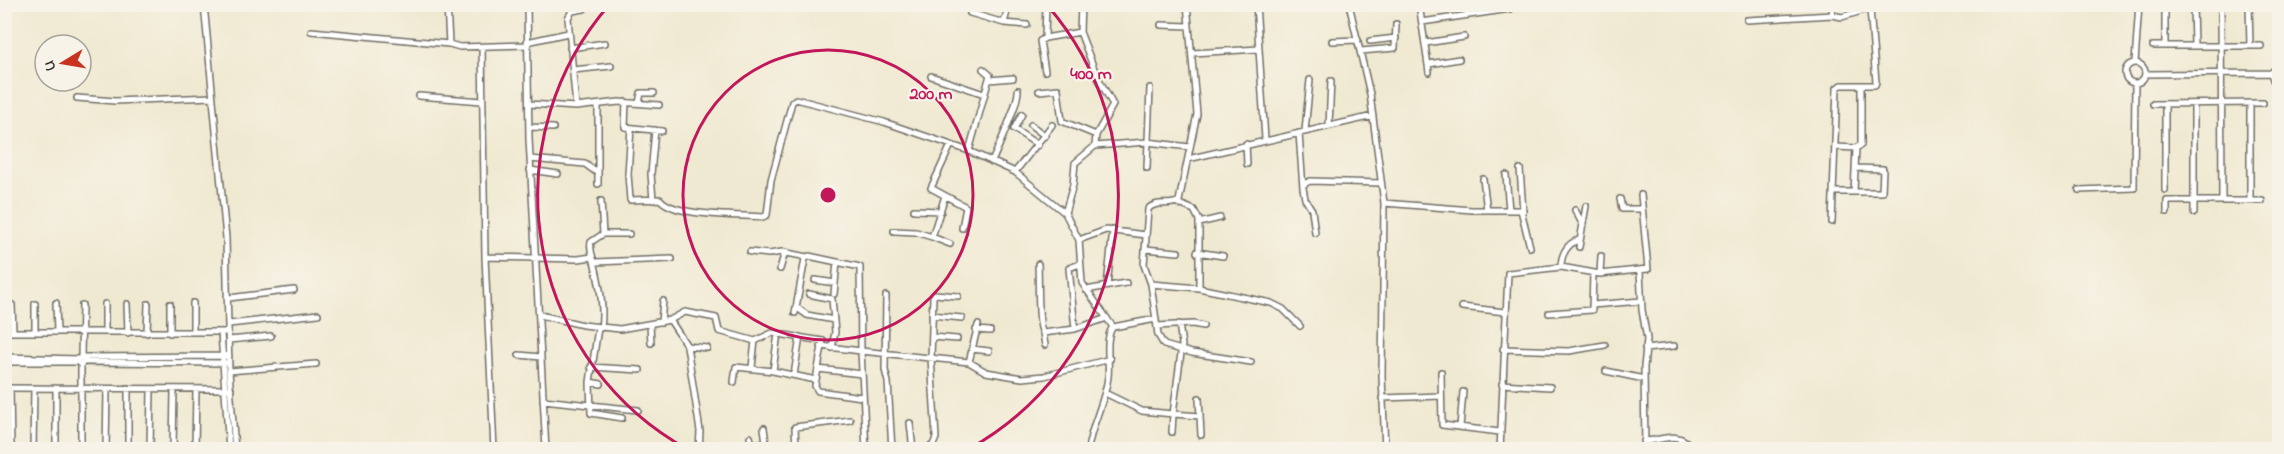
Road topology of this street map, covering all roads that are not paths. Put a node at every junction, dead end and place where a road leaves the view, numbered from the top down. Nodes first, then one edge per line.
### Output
1 (204, 4) edge
2 (447, 4) edge
3 (527, 4) edge
4 (588, 4) edge
5 (1009, 4) edge
6 (1028, 4) edge
7 (1036, 4) edge
8 (1046, 4) edge
9 (1081, 4) edge
10 (1187, 4) edge
11 (1256, 4) edge
12 (1349, 4) edge
13 (1419, 4) edge
14 (1513, 4) edge
15 (1833, 4) edge
16 (1884, 4) edge
17 (2139, 4) edge
18 (2165, 4) edge
19 (2193, 4) edge
20 (2221, 4) edge
21 (2249, 4) edge
22 (1870, 9) junction
23 (970, 13) dead end
24 (1832, 15) junction
25 (1747, 20) dead end
26 (1004, 22) junction
27 (1422, 22) junction
28 (1396, 24) dead end
29 (1027, 25) dead end
30 (1161, 25) dead end
31 (1189, 26) junction
32 (311, 31) dead end
33 (1080, 32) junction
34 (568, 33) junction
35 (1464, 37) dead end
36 (1045, 38) junction
37 (1396, 38) junction
38 (1358, 40) junction
39 (1332, 41) dead end
40 (1370, 42) dead end
41 (605, 43) dead end
42 (1426, 43) junction
43 (448, 44) junction
44 (527, 44) junction
45 (2153, 46) dead end
46 (2165, 46) junction
47 (2194, 46) junction
48 (2222, 46) junction
49 (2250, 46) junction
50 (2261, 46) dead end
51 (483, 47) junction
52 (570, 48) junction
53 (1259, 49) junction
54 (1361, 51) junction
55 (1192, 53) junction
56 (1459, 59) dead end
57 (2135, 63) junction
58 (1430, 64) junction
59 (2280, 64) edge
60 (611, 66) dead end
61 (983, 69) dead end
62 (573, 70) junction
63 (1045, 71) dead end
64 (1429, 72) dead end
65 (2271, 73) junction
66 (2145, 74) junction
67 (2223, 74) junction
68 (931, 76) dead end
69 (1013, 78) dead end
70 (989, 80) junction
71 (1310, 80) dead end
72 (1332, 81) dead end
73 (2135, 83) junction
74 (2280, 84) edge
75 (1861, 85) junction
76 (1150, 88) dead end
77 (1017, 90) dead end
78 (1039, 91) dead end
79 (654, 93) dead end
80 (984, 94) junction
81 (419, 96) dead end
82 (212, 97) junction
83 (77, 98) dead end
84 (482, 101) junction
85 (626, 102) junction
86 (2250, 103) junction
87 (2264, 103) dead end
88 (529, 104) junction
89 (639, 104) junction
90 (2153, 104) dead end
91 (2165, 104) junction
92 (2194, 104) junction
93 (2222, 104) junction
94 (659, 105) dead end
95 (598, 106) junction
96 (576, 107) junction
97 (1022, 114) dead end
98 (1373, 116) junction
99 (1031, 125) dead end
100 (1052, 125) dead end
101 (1329, 126) junction
102 (529, 127) junction
103 (553, 128) dead end
104 (631, 128) junction
105 (654, 130) junction
106 (662, 131) dead end
107 (1305, 131) junction
108 (1299, 133) junction
109 (1096, 135) junction
110 (1045, 136) junction
111 (1265, 139) junction
112 (1147, 142) junction
113 (1246, 144) junction
114 (951, 145) junction
115 (1038, 145) junction
116 (1095, 146) junction
117 (1191, 147) junction
118 (1835, 147) junction
119 (1856, 147) junction
120 (969, 151) junction
121 (530, 159) junction
122 (1188, 159) junction
123 (992, 162) junction
124 (1247, 164) dead end
125 (1147, 168) dead end
126 (1856, 168) junction
127 (1520, 169) dead end
128 (530, 170) junction
129 (596, 172) junction
130 (1015, 172) junction
131 (558, 174) dead end
132 (1506, 175) dead end
133 (1483, 179) dead end
134 (1381, 183) junction
135 (598, 184) dead end
136 (1304, 184) junction
137 (2280, 184) edge
138 (2079, 190) dead end
139 (2165, 190) dead end
140 (2279, 191) edge
141 (1833, 192) junction
142 (1854, 192) junction
143 (1641, 195) dead end
144 (945, 196) junction
145 (1620, 199) dead end
146 (653, 200) junction
147 (601, 201) dead end
148 (2194, 201) junction
149 (2222, 201) junction
150 (2250, 201) junction
151 (2262, 201) dead end
152 (1177, 203) junction
153 (1384, 203) junction
154 (1586, 206) dead end
155 (1641, 209) junction
156 (914, 210) dead end
157 (1487, 210) junction
158 (1509, 210) junction
159 (1575, 210) dead end
160 (941, 211) junction
161 (1523, 211) junction
162 (2167, 212) dead end
163 (1065, 213) junction
164 (2194, 213) dead end
165 (1220, 218) dead end
166 (1832, 222) dead end
167 (1200, 223) junction
168 (1583, 225) junction
169 (962, 228) dead end
170 (1113, 230) junction
171 (894, 231) dead end
172 (1316, 233) dead end
173 (603, 234) junction
174 (629, 234) dead end
175 (1146, 235) junction
176 (932, 237) junction
177 (1079, 240) junction
178 (1579, 240) junction
179 (950, 244) dead end
180 (1530, 247) dead end
181 (1578, 247) dead end
182 (1145, 249) junction
183 (750, 252) dead end
184 (784, 252) junction
185 (1178, 252) dead end
186 (1197, 252) junction
187 (1223, 256) dead end
188 (1601, 256) dead end
189 (485, 257) junction
190 (535, 257) junction
191 (807, 257) junction
192 (593, 259) junction
193 (672, 259) dead end
194 (837, 261) junction
195 (1038, 264) dead end
196 (1080, 264) junction
197 (1561, 267) junction
198 (780, 269) dead end
199 (1640, 272) junction
200 (1597, 273) junction
201 (815, 280) dead end
202 (835, 283) junction
203 (1126, 284) dead end
204 (1151, 284) junction
205 (1107, 286) junction
206 (1199, 288) junction
207 (294, 290) dead end
208 (1086, 290) junction
209 (809, 294) dead end
210 (834, 294) dead end
211 (886, 296) dead end
212 (958, 296) dead end
213 (229, 298) junction
214 (663, 301) dead end
215 (1641, 301) junction
216 (56, 303) dead end
217 (193, 303) dead end
218 (35, 304) dead end
219 (105, 304) dead end
220 (127, 304) dead end
221 (148, 304) dead end
222 (170, 304) dead end
223 (12, 305) dead end
224 (82, 305) dead end
225 (1592, 305) junction
226 (1462, 307) dead end
227 (1505, 312) junction
228 (1549, 313) dead end
229 (318, 314) dead end
230 (540, 315) junction
231 (932, 315) junction
232 (962, 318) dead end
233 (1107, 318) junction
234 (670, 320) junction
235 (834, 320) junction
236 (661, 322) junction
237 (1156, 323) junction
238 (229, 324) junction
239 (650, 324) junction
240 (1179, 324) junction
241 (1203, 326) dead end
242 (1300, 326) dead end
243 (1113, 327) junction
244 (600, 328) junction
245 (1075, 329) junction
246 (990, 331) dead end
247 (4, 332) edge
248 (13, 332) junction
249 (35, 332) junction
250 (57, 332) junction
251 (83, 332) junction
252 (105, 332) junction
253 (194, 332) junction
254 (228, 332) junction
255 (128, 333) junction
256 (147, 333) junction
257 (170, 333) junction
258 (221, 333) junction
259 (778, 333) junction
260 (1043, 333) junction
261 (271, 336) dead end
262 (800, 337) junction
263 (932, 337) junction
264 (957, 339) dead end
265 (229, 340) junction
266 (755, 341) junction
267 (651, 343) dead end
268 (822, 344) junction
269 (832, 345) junction
270 (1046, 345) dead end
271 (1605, 345) dead end
272 (687, 346) junction
273 (1674, 346) dead end
274 (707, 348) dead end
275 (972, 349) junction
276 (1503, 349) junction
277 (1645, 349) junction
278 (1181, 350) junction
279 (861, 351) junction
280 (989, 351) dead end
281 (885, 353) junction
282 (519, 355) dead end
283 (541, 357) junction
284 (931, 358) junction
285 (5, 359) edge
286 (1110, 359) junction
287 (81, 360) junction
288 (226, 360) junction
289 (969, 362) junction
290 (1251, 362) dead end
291 (316, 364) dead end
292 (752, 367) junction
293 (591, 368) junction
294 (818, 369) junction
295 (640, 370) dead end
296 (229, 371) junction
297 (773, 371) junction
298 (1606, 371) dead end
299 (1441, 372) dead end
300 (862, 374) junction
301 (794, 375) junction
302 (1644, 379) junction
303 (816, 380) junction
304 (590, 382) junction
305 (734, 382) dead end
306 (601, 384) dead end
307 (1502, 384) junction
308 (1550, 387) dead end
309 (7, 388) edge
310 (34, 388) junction
311 (128, 388) junction
312 (56, 389) junction
313 (82, 389) junction
314 (107, 389) junction
315 (151, 389) junction
316 (174, 389) junction
317 (195, 389) junction
318 (228, 389) junction
319 (1463, 392) dead end
320 (1105, 393) junction
321 (1441, 396) junction
322 (862, 397) junction
323 (1199, 398) dead end
324 (1382, 398) junction
325 (543, 400) junction
326 (590, 405) junction
327 (638, 410) dead end
328 (1173, 414) junction
329 (1200, 416) junction
330 (622, 418) dead end
331 (850, 420) dead end
332 (910, 423) dead end
333 (1460, 427) junction
334 (764, 428) dead end
335 (1172, 432) dead end
336 (1500, 432) junction
337 (1201, 435) dead end
338 (750, 437) dead end
339 (1644, 441) junction
340 (766, 442) junction
341 (1691, 446) dead end
342 (753, 447) edge
343 (11, 450) edge
344 (33, 450) edge
345 (56, 450) edge
346 (81, 450) edge
347 (106, 450) edge
348 (128, 450) edge
349 (150, 450) edge
350 (173, 450) edge
351 (195, 450) edge
352 (228, 450) edge
353 (235, 450) edge
354 (494, 450) edge
355 (546, 450) edge
356 (699, 450) edge
357 (767, 450) edge
358 (796, 450) edge
359 (866, 450) edge
360 (891, 450) edge
361 (913, 450) edge
362 (925, 450) edge
363 (1088, 450) edge
364 (1385, 450) edge
365 (1500, 450) edge
366 (1645, 450) edge

1 - 82 street
2 - 43 street
3 - 44 street
4 - 34 street
5 - 26 street
6 - 7 street
8 - 36 street
9 - 33 street
10 - 31 street
11 - 53 street
12 - 38 street
13 - 27 street
14 - 27 street
15 - 24 street
16 - 22 street
17 - 57 street
18 - 46 street
19 - 47 street
20 - 48 street
21 - 49 street
22 - 24 street
22 - 75 street
23 - 26 street
24 - 25 street
26 - 29 street
27 - 42 street
28 - 37 street
30 - 31 street
31 - 55 street
32 - 43 street
33 - 36 street
33 - 109 street
34 - 44 street
34 - 52 street
35 - 42 street
36 - 63 street
37 - 40 street
37 - 54 street
38 - 39 street
38 - 54 street
41 - 52 street
42 - 58 street
43 - 51 street
44 - 51 street
44 - 88 street
45 - 46 street
46 - 47 street
47 - 48 street
48 - 49 street
48 - 67 street
49 - 50 street
51 - 84 street
52 - 62 street
53 - 55 street
53 - 111 street
54 - 98 street
55 - 117 street
56 - 58 street
57 - 66 street
57 - 73 street
58 - 64 street
59 - 65 street
60 - 62 street
61 - 70 street
62 - 96 street
65 - 67 street
65 - 74 street
66 - 67 street
66 - 73 street
67 - 93 street
68 - 80 street
69 - 70 street
70 - 80 street
71 - 107 street
72 - 101 street
73 - 138 street
75 - 118 street
75 - 119 street
76 - 112 street
77 - 123 street
78 - 109 street
79 - 89 street
80 - 120 street
81 - 84 street
82 - 83 street
82 - 213 street
84 - 189 street
85 - 89 street
85 - 95 street
85 - 104 street
86 - 87 street
86 - 93 street
86 - 150 street
88 - 96 street
88 - 102 street
89 - 94 street
90 - 91 street
91 - 92 street
91 - 139 street
92 - 93 street
92 - 148 street
93 - 149 street
95 - 96 street
95 - 129 street
97 - 115 street
98 - 101 street
98 - 134 street
99 - 110 street
100 - 110 street
101 - 107 street
102 - 103 street
102 - 121 street
104 - 105 street
104 - 146 street
105 - 106 street
105 - 146 street
107 - 108 street
108 - 111 street
108 - 136 street
109 - 116 street
110 - 115 street
111 - 113 street
112 - 116 street
112 - 117 street
112 - 125 street
113 - 122 street
113 - 124 street
114 - 120 street
114 - 144 street
114 - 146 street
115 - 130 street
116 - 163 street
117 - 122 street
118 - 119 street
118 - 141 street
119 - 126 street
120 - 123 street
121 - 128 street
121 - 129 street
122 - 152 street
123 - 130 street
126 - 142 street
126 - 142 street
127 - 161 street
128 - 131 street
128 - 190 street
129 - 135 street
130 - 163 street
132 - 158 street
133 - 157 street
134 - 136 street
134 - 153 street
136 - 172 street
137 - 140 street
141 - 142 street
141 - 166 street
143 - 155 street
144 - 160 street
144 - 169 street
145 - 155 street
147 - 173 street
148 - 149 street
148 - 162 street
148 - 164 street
149 - 150 street
150 - 151 street
152 - 167 street
152 - 175 street
153 - 157 street
153 - 324 street
154 - 168 street
155 - 199 street
156 - 160 street
157 - 158 street
158 - 161 street
159 - 168 street
160 - 176 street
161 - 180 street
163 - 177 street
165 - 167 street
167 - 186 street
168 - 178 street
170 - 175 street
170 - 177 street
170 - 205 street
171 - 176 street
173 - 174 street
173 - 192 street
175 - 182 street
176 - 179 street
177 - 196 street
178 - 181 street
178 - 197 street
182 - 185 street
182 - 204 street
183 - 184 street
184 - 191 street
184 - 198 street
186 - 187 street
186 - 206 street
188 - 200 street
189 - 190 street
189 - 354 street
190 - 192 street
190 - 230 street
191 - 194 street
191 - 235 street
192 - 193 street
192 - 244 street
194 - 202 street
194 - 279 street
195 - 260 street
196 - 208 street
196 - 245 street
197 - 200 street
197 - 227 street
199 - 200 street
199 - 215 street
200 - 225 street
201 - 202 street
202 - 210 street
203 - 205 street
204 - 206 street
204 - 237 street
205 - 208 street
206 - 242 street
207 - 213 street
208 - 233 street
209 - 235 street
211 - 281 street
212 - 231 street
213 - 238 street
214 - 236 street
215 - 225 street
215 - 277 street
216 - 250 street
217 - 253 street
218 - 249 street
219 - 252 street
220 - 255 street
221 - 256 street
222 - 257 street
223 - 248 street
224 - 251 street
225 - 228 street
226 - 227 street
227 - 276 street
229 - 238 street
230 - 244 street
230 - 283 street
231 - 232 street
231 - 263 street
233 - 243 street
233 - 245 street
234 - 236 street
234 - 266 street
234 - 272 street
235 - 269 street
236 - 239 street
237 - 240 street
237 - 243 street
237 - 278 street
238 - 254 street
239 - 244 street
239 - 267 street
240 - 241 street
240 - 278 street
243 - 286 street
244 - 293 street
245 - 260 street
246 - 275 street
247 - 248 street
248 - 249 street
249 - 250 street
250 - 251 street
251 - 252 street
251 - 287 street
252 - 255 street
253 - 257 street
253 - 258 street
254 - 258 street
254 - 265 street
255 - 256 street
256 - 257 street
258 - 288 street
259 - 262 street
259 - 266 street
259 - 297 street
260 - 270 street
261 - 265 street
262 - 268 street
262 - 301 street
263 - 264 street
263 - 284 street
265 - 288 street
266 - 292 street
268 - 269 street
268 - 294 street
269 - 279 street
271 - 276 street
272 - 274 street
272 - 356 street
273 - 277 street
275 - 280 street
275 - 289 street
276 - 307 street
277 - 302 street
278 - 290 street
278 - 328 street
279 - 281 street
279 - 300 street
281 - 284 street
281 - 360 street
282 - 283 street
283 - 325 street
284 - 289 street
284 - 362 street
285 - 287 street
286 - 289 street
286 - 320 street
287 - 288 street
287 - 313 street
288 - 296 street
288 - 318 street
291 - 296 street
292 - 297 street
292 - 305 street
293 - 295 street
293 - 304 street
294 - 300 street
294 - 303 street
296 - 318 street
297 - 301 street
298 - 302 street
299 - 321 street
300 - 322 street
301 - 303 street
302 - 339 street
303 - 322 street
304 - 306 street
304 - 326 street
307 - 308 street
307 - 336 street
309 - 310 street
309 - 343 street
310 - 312 street
310 - 344 street
311 - 314 street
311 - 315 street
311 - 348 street
312 - 313 street
312 - 345 street
313 - 314 street
313 - 346 street
314 - 347 street
315 - 316 street
315 - 349 street
316 - 317 street
316 - 350 street
317 - 318 street
317 - 351 street
318 - 352 street
318 - 353 street
319 - 333 street
320 - 328 street
320 - 363 street
321 - 324 street
321 - 333 street
322 - 359 street
323 - 329 street
324 - 364 street
325 - 326 street
325 - 355 street
326 - 327 street
326 - 330 street
328 - 329 street
328 - 335 street
329 - 337 street
331 - 358 street
332 - 361 street
333 - 336 street
334 - 340 street
336 - 365 street
338 - 342 street
339 - 341 street
339 - 366 street
340 - 342 street
340 - 357 street

